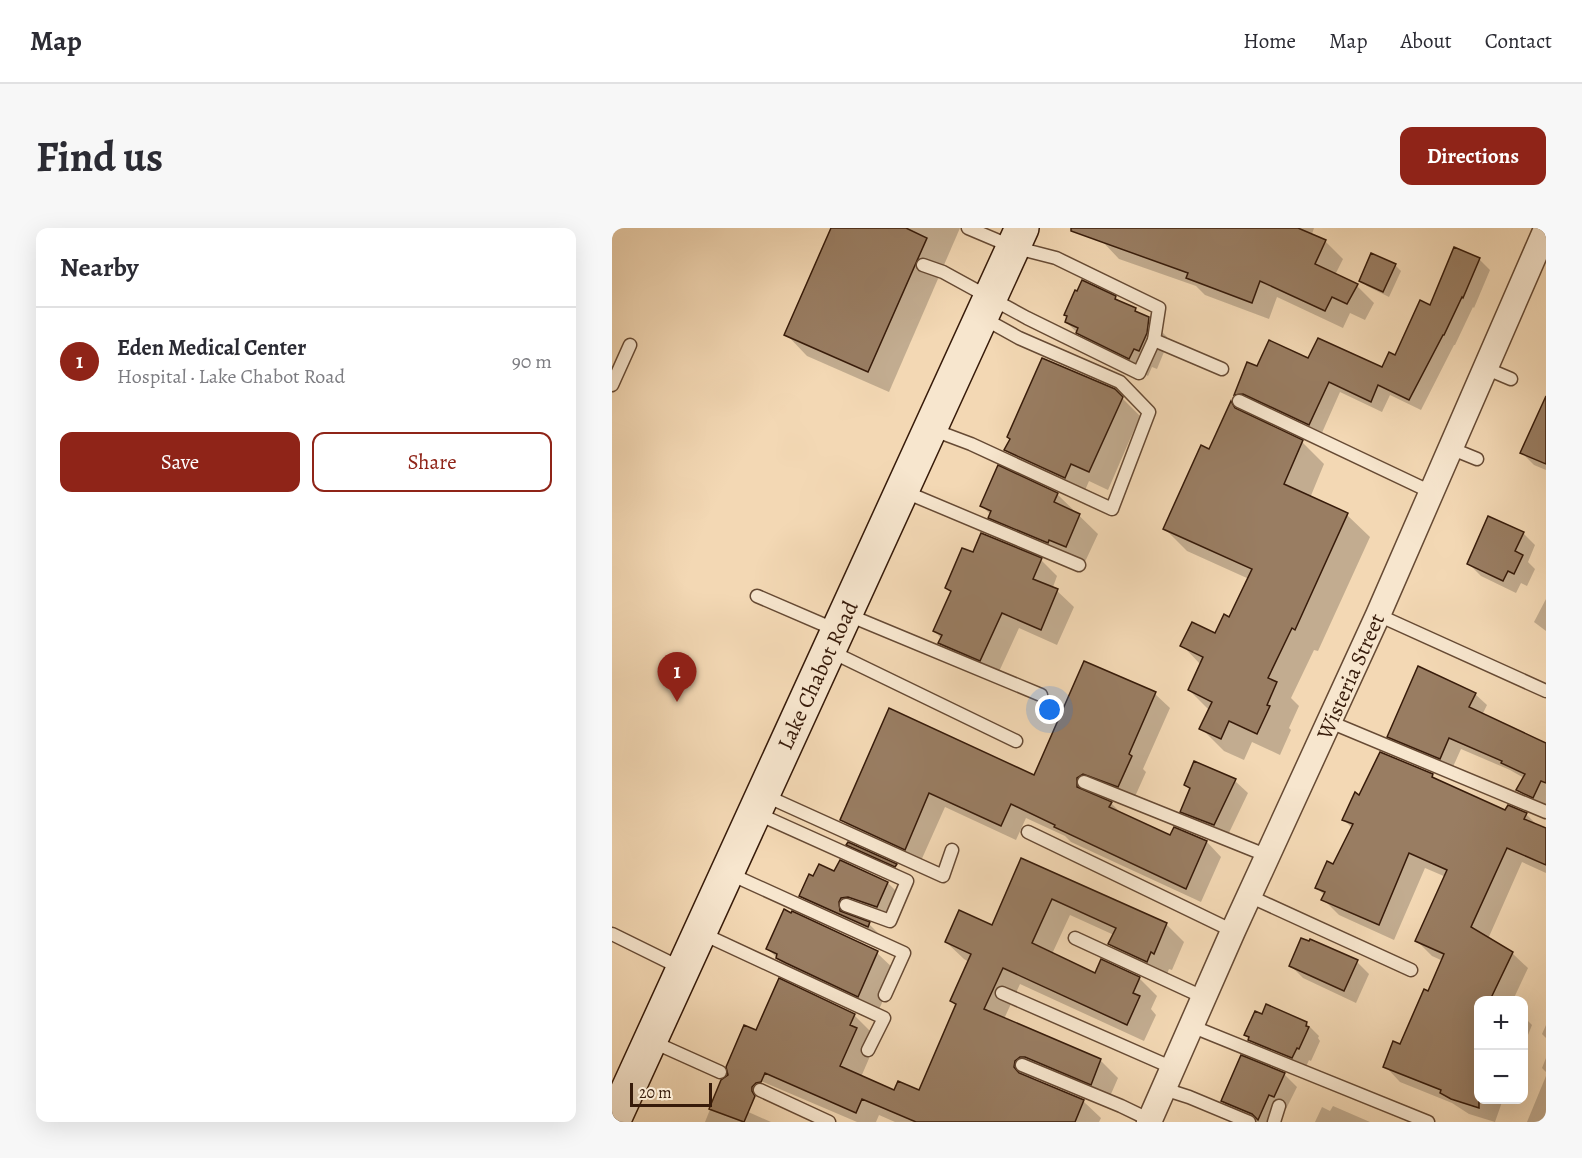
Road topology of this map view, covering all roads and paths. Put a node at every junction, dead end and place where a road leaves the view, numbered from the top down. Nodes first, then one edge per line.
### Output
1 (968, 228) edge
2 (1546, 229) edge
3 (1017, 238) edge
4 (923, 265) dead end
5 (986, 307) junction
6 (1154, 340) junction
7 (630, 345) dead end
8 (1485, 368) junction
9 (1222, 369) dead end
10 (1510, 379) dead end
11 (612, 385) edge
12 (1239, 401) dead end
13 (930, 429) junction
14 (1450, 448) junction
15 (1477, 459) dead end
16 (902, 491) junction
17 (1431, 492) junction
18 (1079, 565) dead end
19 (757, 596) dead end
20 (1377, 615) junction
21 (837, 632) junction
22 (1546, 691) edge
23 (1041, 694) dead end
24 (1330, 722) junction
25 (1016, 741) dead end
26 (1084, 782) dead end
27 (758, 804) junction
28 (1546, 812) edge
29 (1028, 832) dead end
30 (952, 850) dead end
31 (1268, 856) junction
32 (727, 872) junction
33 (1249, 896) junction
34 (846, 905) dead end
35 (1233, 931) junction
36 (700, 932) junction
37 (612, 934) edge
38 (1075, 938) dead end
39 (683, 968) junction
40 (1411, 970) dead end
41 (1002, 993) dead end
42 (885, 995) dead end
43 (1205, 999) junction
44 (1191, 1026) junction
45 (650, 1040) junction
46 (868, 1050) dead end
47 (1022, 1065) dead end
48 (720, 1072) dead end
49 (1168, 1078) junction
50 (760, 1090) dead end
51 (1279, 1106) dead end
52 (1149, 1121) edge
53 (613, 1122) edge
54 (830, 1122) edge
55 (1249, 1122) edge
56 (1274, 1122) edge
57 (1428, 1122) edge

1 - 3 lane
2 - 8 street, Wisteria Street
3 - 5 main road, Lake Chabot Road
3 - 6 lane
4 - 5 lane
5 - 6 lane
5 - 13 main road, Lake Chabot Road
5 - 13 lane
6 - 9 lane
7 - 11 lane
8 - 10 lane
8 - 14 street, Wisteria Street
12 - 17 lane
13 - 16 main road, Lake Chabot Road
14 - 15 lane
14 - 17 street, Wisteria Street
16 - 18 lane
16 - 21 main road, Lake Chabot Road
17 - 20 street, Wisteria Street
19 - 21 lane
20 - 22 lane
20 - 24 street, Wisteria Street
21 - 23 lane
21 - 25 lane
21 - 27 main road, Lake Chabot Road
24 - 28 lane
24 - 31 street, Wisteria Street
26 - 31 lane
27 - 30 lane
27 - 32 main road, Lake Chabot Road
27 - 34 lane
29 - 35 lane
31 - 33 street, Wisteria Street
32 - 36 main road, Lake Chabot Road
32 - 42 lane
33 - 35 street, Wisteria Street
33 - 40 lane
35 - 43 street, Wisteria Street
36 - 39 main road, Lake Chabot Road
36 - 46 lane
37 - 39 lane
38 - 43 lane
39 - 45 main road, Lake Chabot Road
41 - 49 lane
43 - 44 street, Wisteria Street
44 - 49 street, Wisteria Street
44 - 57 lane
45 - 48 lane
45 - 53 main road, Lake Chabot Road
47 - 52 lane
49 - 52 street, Wisteria Street
49 - 55 lane
50 - 54 lane
51 - 56 lane

